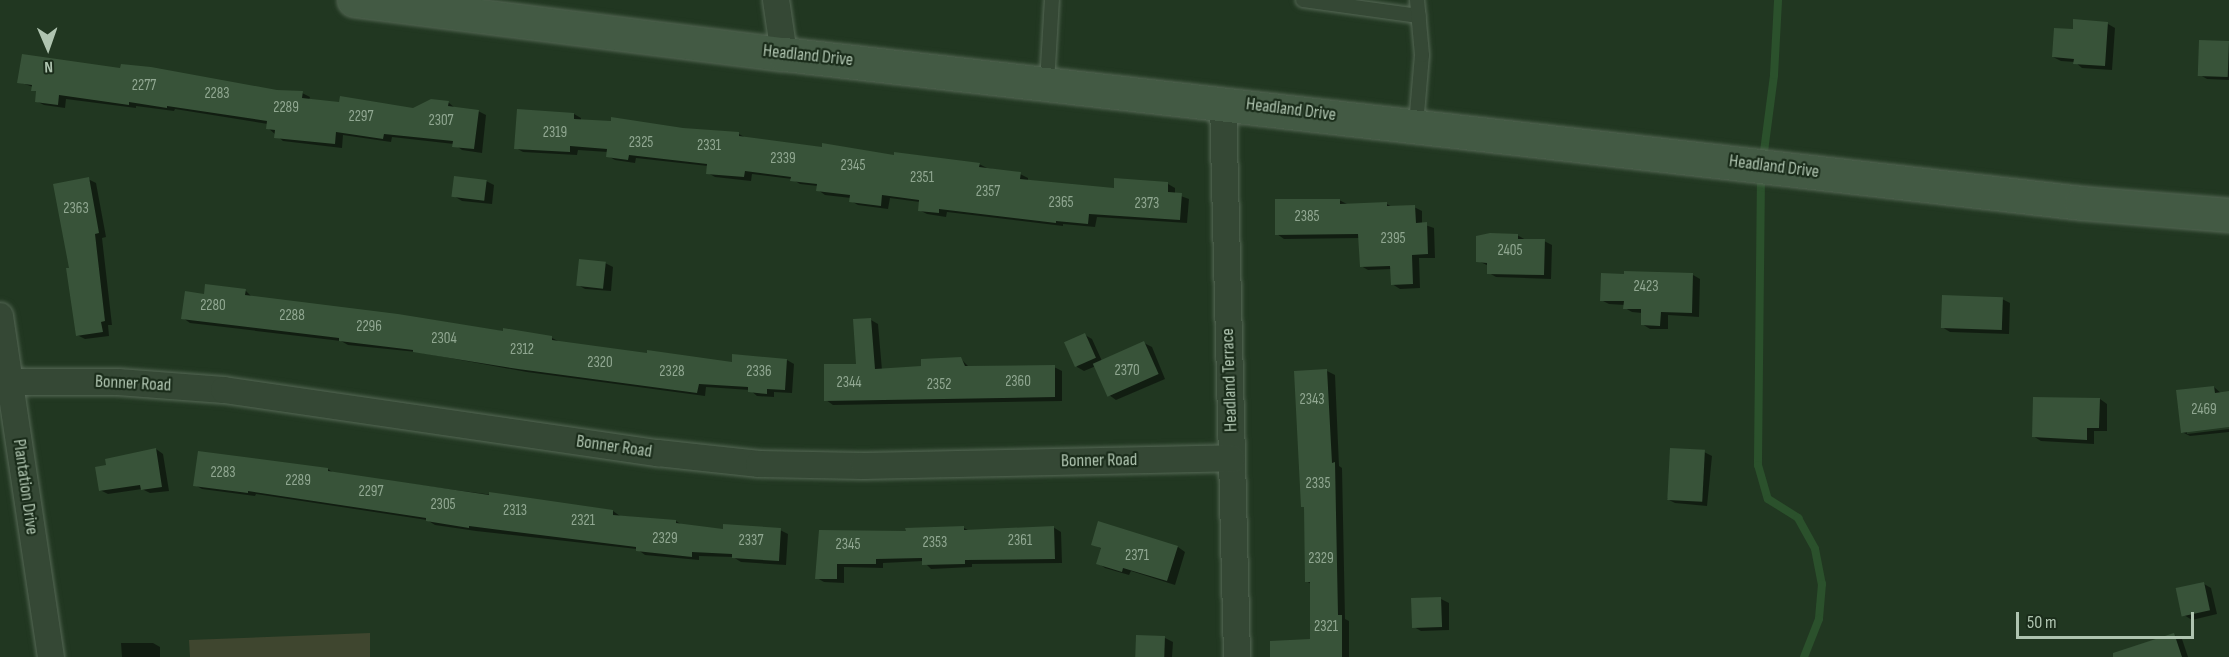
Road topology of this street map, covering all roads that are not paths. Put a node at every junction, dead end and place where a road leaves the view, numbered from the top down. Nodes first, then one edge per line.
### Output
1 (354, 0) edge
2 (776, 0) edge
3 (1052, 0) edge
4 (1303, 0) edge
5 (1417, 0) edge
6 (392, 3) edge
7 (1419, 16) junction
8 (784, 54) junction
9 (1047, 83) junction
10 (1222, 103) junction
11 (1416, 125) junction
12 (2229, 215) edge
13 (0, 316) edge
14 (5, 382) edge
15 (1232, 458) junction
16 (51, 657) edge
17 (1237, 657) edge

1 - 6 main road, Headland Drive
2 - 8 street
3 - 9 lane
4 - 7 lane
5 - 7 lane
6 - 8 main road, Headland Drive
7 - 11 lane
8 - 9 main road, Headland Drive
9 - 10 main road, Headland Drive
10 - 11 main road, Headland Drive
10 - 15 street, Headland Terrace
11 - 12 main road, Headland Drive
13 - 14 street, Plantation Drive
14 - 15 street, Bonner Road
14 - 16 street, Plantation Drive
15 - 17 street, Headland Terrace

